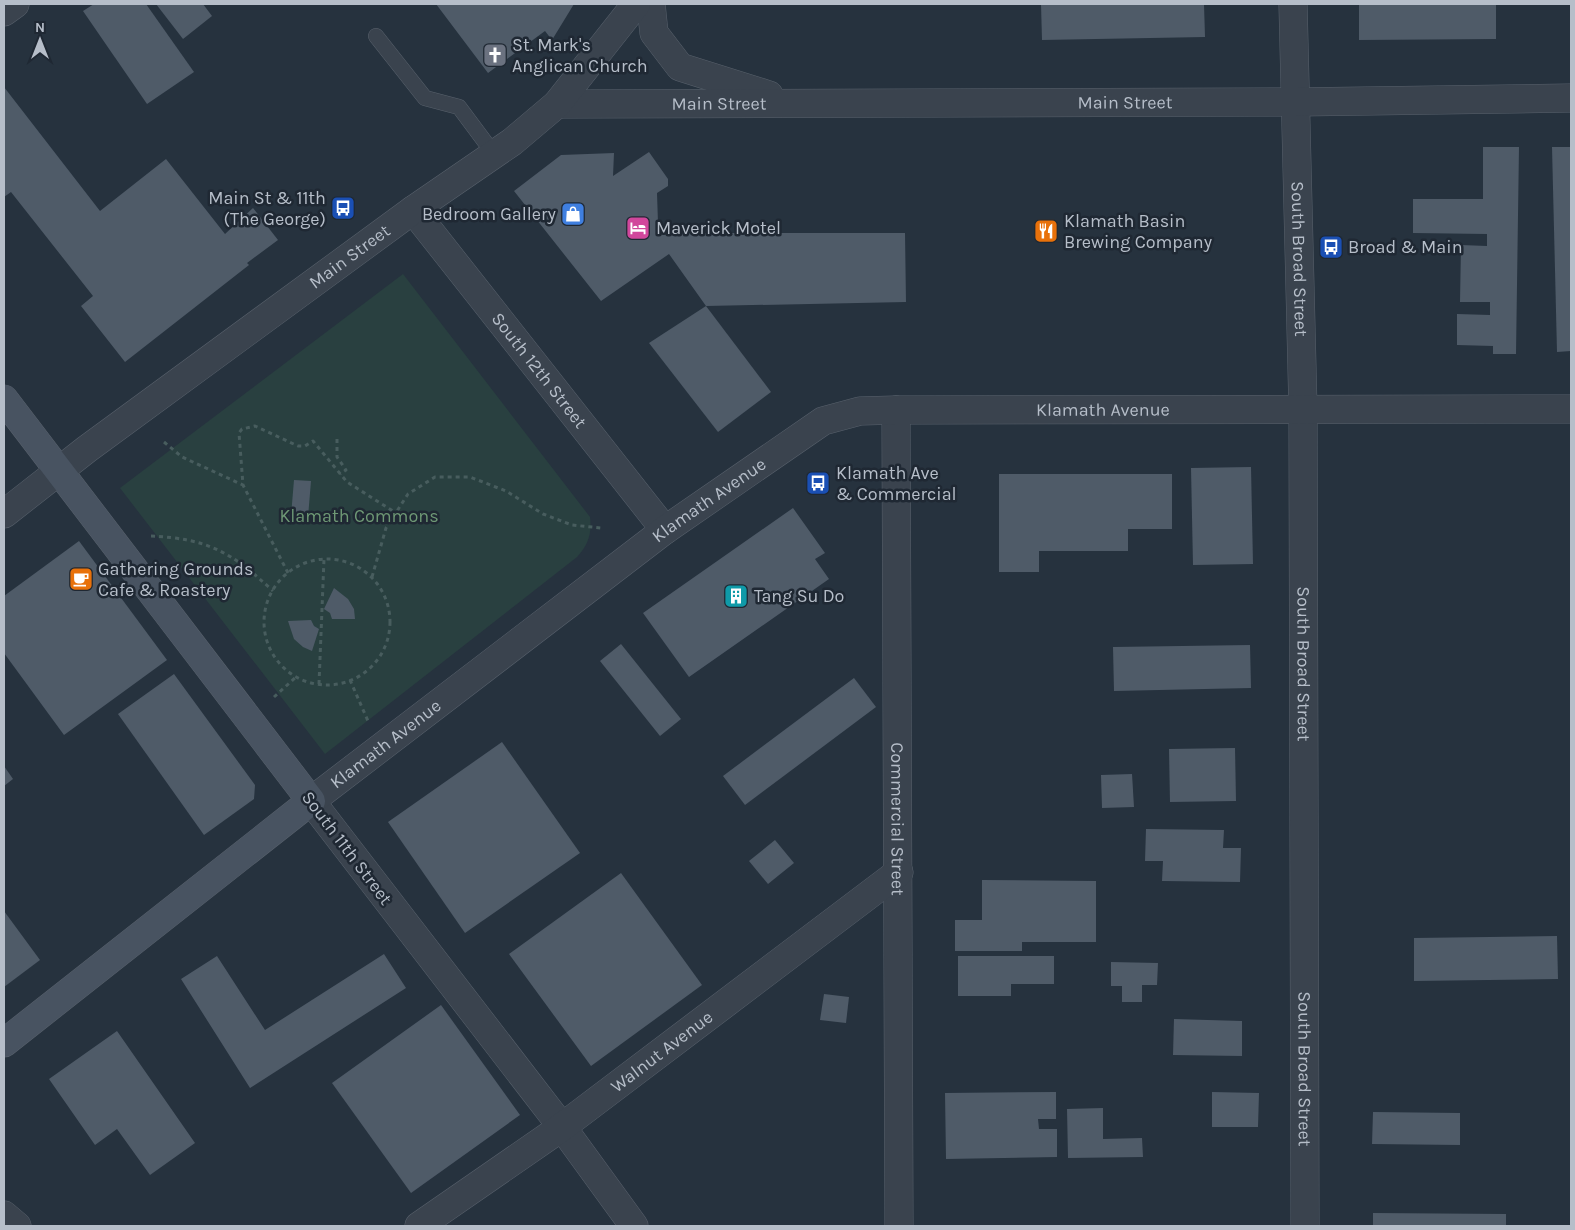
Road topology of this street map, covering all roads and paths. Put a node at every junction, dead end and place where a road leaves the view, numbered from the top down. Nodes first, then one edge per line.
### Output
1 (15, 4) edge
2 (636, 4) edge
3 (651, 4) edge
4 (1293, 4) edge
5 (4, 12) edge
6 (376, 36) dead end
7 (1571, 98) edge
8 (1296, 102) junction
9 (796, 103) junction
10 (557, 104) junction
11 (494, 154) junction
12 (413, 210) junction
13 (4, 399) edge
14 (1571, 409) edge
15 (896, 410) junction
16 (1302, 410) junction
17 (337, 439) dead end
18 (164, 442) dead end
19 (58, 470) junction
20 (340, 474) junction
21 (243, 485) junction
22 (396, 513) junction
23 (4, 514) edge
24 (601, 528) dead end
25 (665, 530) junction
26 (151, 536) dead end
27 (324, 559) junction
28 (288, 573) junction
29 (372, 577) junction
30 (273, 591) junction
31 (296, 677) junction
32 (350, 680) junction
33 (319, 684) junction
34 (274, 697) dead end
35 (368, 721) dead end
36 (311, 801) junction
37 (899, 872) junction
38 (4, 1043) edge
39 (562, 1127) junction
40 (4, 1215) edge
41 (17, 1226) edge
42 (419, 1226) edge
43 (634, 1226) edge
44 (899, 1226) edge
45 (1305, 1226) edge

1 - 5 street
2 - 10 street
3 - 9 street
4 - 8 street, South Broad Street
6 - 11 lane
7 - 8 street, Main Street
8 - 9 street, Main Street
8 - 16 street, South Broad Street
9 - 10 street, Main Street
10 - 11 street, Main Street
11 - 12 street, Main Street
12 - 19 street, Main Street
12 - 25 street, South 12th Street
13 - 19 main road, South 11th Street
14 - 16 street, Klamath Avenue
15 - 16 street, Klamath Avenue
15 - 25 street, Klamath Avenue
15 - 37 street, Commercial Street
16 - 45 street, South Broad Street
17 - 20 path
18 - 21 path
19 - 23 street, Main Street
19 - 36 main road, South 11th Street
20 - 21 path
20 - 22 path
21 - 28 path
22 - 24 path
22 - 29 path
25 - 36 street, Klamath Avenue
26 - 30 path
27 - 28 path
27 - 29 path
27 - 33 path
28 - 30 path
29 - 32 path
30 - 31 path
31 - 33 path
31 - 34 path
32 - 33 path
32 - 35 path
36 - 38 main road, Klamath Avenue
36 - 39 street, South 11th Street
37 - 39 street, Walnut Avenue
37 - 44 street, Commercial Street
39 - 42 street, Walnut Avenue
39 - 43 street, South 11th Street
40 - 41 street

